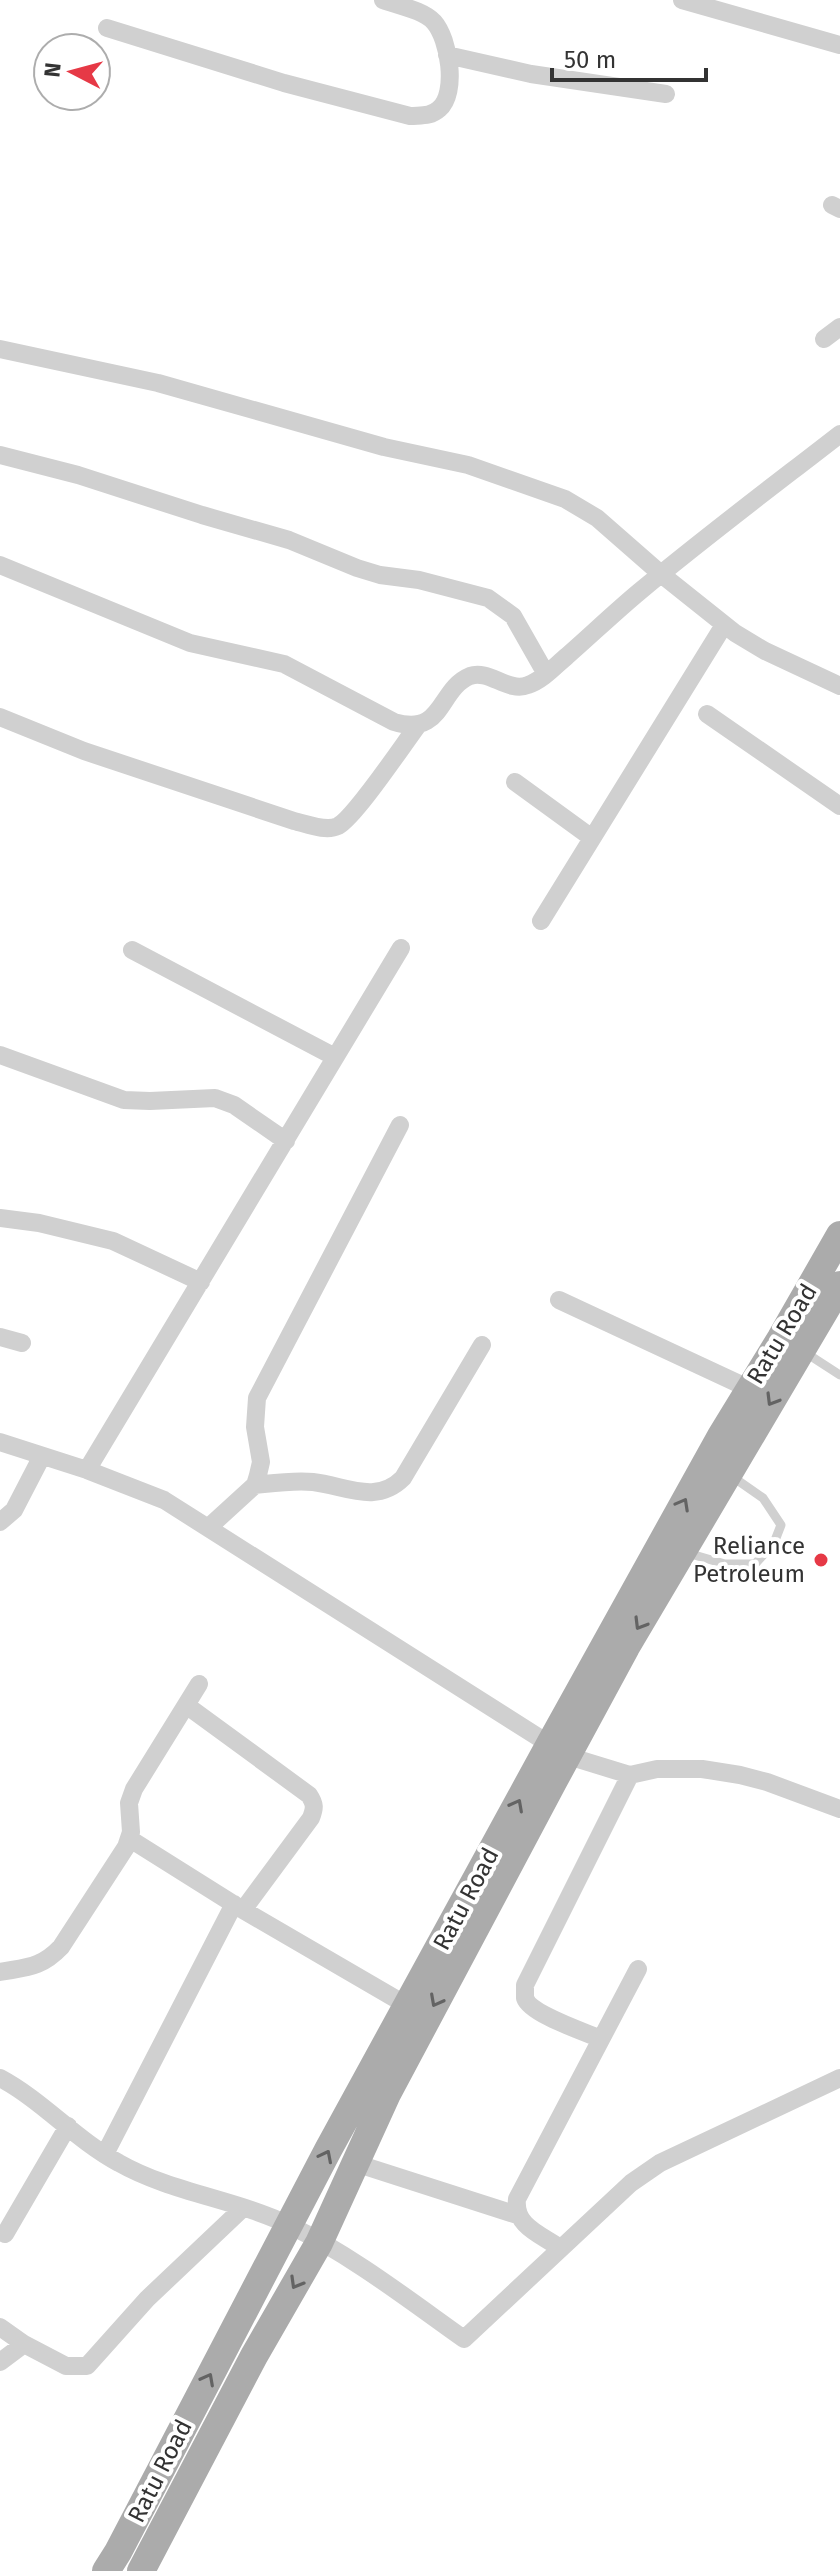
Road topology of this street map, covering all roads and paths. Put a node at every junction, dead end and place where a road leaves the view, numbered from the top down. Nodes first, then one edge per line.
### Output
1 (383, 0) edge
2 (682, 0) edge
3 (107, 28) dead end
4 (840, 45) edge
5 (447, 55) junction
6 (666, 94) dead end
7 (840, 327) edge
8 (824, 339) dead end
9 (0, 349) edge
10 (840, 434) edge
11 (0, 455) edge
12 (0, 565) edge
13 (661, 574) junction
14 (724, 625) junction
15 (546, 674) junction
16 (840, 686) edge
17 (707, 714) dead end
18 (0, 717) edge
19 (418, 725) junction
20 (515, 782) dead end
21 (840, 806) edge
22 (592, 838) junction
23 (541, 921) dead end
24 (401, 948) dead end
25 (132, 950) dead end
26 (0, 1055) edge
27 (335, 1057) junction
28 (400, 1125) dead end
29 (286, 1141) junction
30 (0, 1218) edge
31 (840, 1235) edge
32 (201, 1282) junction
33 (840, 1285) edge
34 (559, 1300) dead end
35 (0, 1337) edge
36 (22, 1343) dead end
37 (482, 1345) dead end
38 (802, 1350) junction
39 (840, 1375) edge
40 (750, 1389) junction
41 (0, 1442) edge
42 (42, 1456) junction
43 (718, 1466) junction
44 (87, 1470) junction
45 (255, 1485) junction
46 (0, 1522) edge
47 (209, 1527) junction
48 (672, 1547) junction
49 (199, 1684) dead end
50 (186, 1705) junction
51 (559, 1750) junction
52 (630, 1775) junction
53 (840, 1809) edge
54 (130, 1839) junction
55 (238, 1907) junction
56 (638, 1969) dead end
57 (0, 1972) edge
58 (408, 2006) junction
59 (601, 2039) junction
60 (0, 2078) edge
61 (840, 2078) edge
62 (68, 2126) junction
63 (105, 2154) junction
64 (355, 2163) junction
65 (243, 2208) junction
66 (517, 2215) junction
67 (290, 2226) junction
68 (5, 2234) dead end
69 (319, 2243) junction
70 (560, 2248) junction
71 (0, 2327) edge
72 (24, 2344) junction
73 (0, 2362) edge
74 (106, 2571) edge
75 (141, 2571) edge

1 - 5 street
2 - 4 street
3 - 5 street
5 - 6 street
7 - 8 street
9 - 13 street
10 - 13 street
11 - 15 street
12 - 19 street
13 - 14 street
13 - 15 street
14 - 16 street
14 - 22 street
15 - 19 street
17 - 21 street
18 - 19 street
20 - 22 street
22 - 23 street
24 - 27 street
25 - 27 street
26 - 29 street
27 - 29 street
28 - 45 street
29 - 32 street
30 - 32 street
31 - 40 main road, Ratu Road
32 - 44 street
33 - 38 main road, Ratu Road
34 - 40 street
35 - 36 street
37 - 45 street
38 - 39 lane
38 -> 43 main road, Ratu Road
40 - 43 main road, Ratu Road
41 - 42 street
42 - 44 street
42 - 46 street
43 - 48 main road, Ratu Road
43 - 48 lane
44 - 47 street
45 - 47 street
47 - 51 street
48 - 51 main road, Ratu Road
49 - 50 street
50 - 54 street
50 - 55 street
51 - 52 street
58 -> 51 main road, Ratu Road
51 -> 64 main road, Ratu Road
52 - 53 street
52 - 59 street
54 - 55 street
54 - 57 street
55 - 58 street
55 - 63 street
56 - 59 street
67 -> 58 main road, Ratu Road
59 - 66 street
60 - 62 street
61 - 70 street
62 - 63 street
62 - 68 street
63 - 65 street
64 - 66 street
64 - 69 main road, Ratu Road
65 - 67 street
65 - 72 street
66 - 70 street
67 - 69 street
74 -> 67 main road, Ratu Road
69 - 70 street
69 -> 75 main road, Ratu Road
71 - 72 street
72 - 73 street

